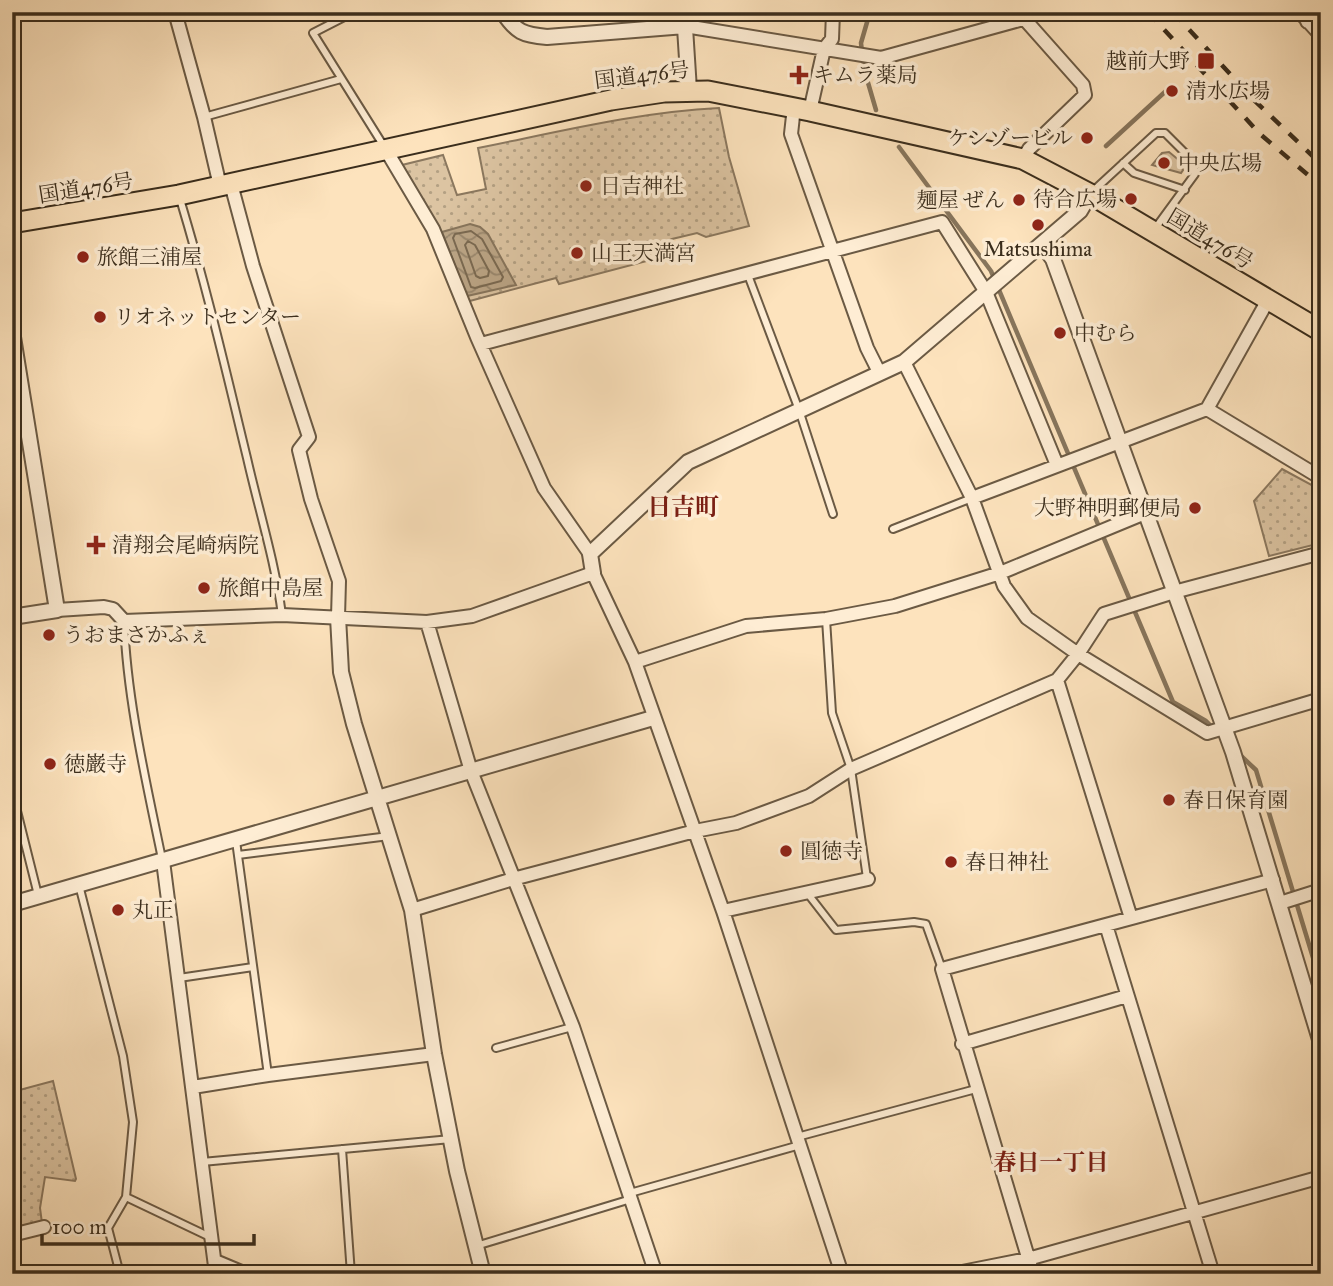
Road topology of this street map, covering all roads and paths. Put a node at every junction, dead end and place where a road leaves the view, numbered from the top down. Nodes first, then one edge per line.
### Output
1 (174, 12) edge
2 (354, 12) edge
3 (503, 12) edge
4 (833, 12) edge
5 (1021, 15) edge
6 (1309, 15) edge
7 (685, 19) edge
8 (1321, 34) edge
9 (824, 49) junction
10 (341, 79) junction
11 (689, 90) junction
12 (802, 109) junction
13 (204, 117) junction
14 (386, 150) junction
15 (1023, 159) junction
16 (1123, 163) junction
17 (226, 185) junction
18 (1185, 190) junction
19 (1090, 194) junction
20 (179, 195) junction
21 (12, 223) edge
22 (1153, 232) junction
23 (1042, 244) junction
24 (832, 250) junction
25 (748, 275) junction
26 (993, 286) junction
27 (1268, 300) junction
28 (12, 331) edge
29 (1321, 331) edge
30 (481, 344) junction
31 (904, 362) junction
32 (879, 372) junction
33 (799, 410) junction
34 (1207, 410) junction
35 (1119, 441) junction
36 (1057, 464) junction
37 (1321, 478) edge
38 (972, 498) junction
39 (1145, 513) junction
40 (833, 514) dead end
41 (893, 529) dead end
42 (1321, 553) edge
43 (590, 554) junction
44 (593, 573) junction
45 (1000, 573) junction
46 (1174, 592) junction
47 (57, 610) junction
48 (282, 615) junction
49 (12, 617) edge
50 (338, 617) junction
51 (825, 618) junction
52 (124, 621) junction
53 (427, 622) junction
54 (1078, 654) junction
55 (635, 662) junction
56 (1057, 680) junction
57 (1321, 699) edge
58 (653, 718) junction
59 (1224, 729) junction
60 (851, 769) junction
61 (471, 771) junction
62 (12, 791) edge
63 (379, 798) junction
64 (695, 831) junction
65 (390, 836) junction
66 (236, 839) junction
67 (238, 855) junction
68 (163, 861) junction
69 (513, 879) junction
70 (867, 879) joint
71 (1273, 880) junction
72 (79, 885) junction
73 (1321, 890) edge
74 (808, 894) junction
75 (38, 897) junction
76 (1280, 903) junction
77 (12, 904) edge
78 (412, 910) junction
79 (723, 911) junction
80 (1131, 918) junction
81 (1107, 925) junction
82 (253, 967) junction
83 (942, 969) junction
84 (178, 978) junction
85 (1127, 996) junction
86 (1316, 1013) edge
87 (573, 1027) junction
88 (1321, 1043) edge
89 (962, 1044) junction
90 (496, 1048) dead end
91 (434, 1054) junction
92 (268, 1075) junction
93 (193, 1087) junction
94 (976, 1089) junction
95 (451, 1139) junction
96 (798, 1141) junction
97 (342, 1149) junction
98 (202, 1162) junction
99 (1321, 1177) edge
100 (631, 1196) junction
101 (126, 1197) junction
102 (1193, 1213) junction
103 (44, 1227) dead end
104 (12, 1235) edge
105 (212, 1238) junction
106 (476, 1246) junction
107 (1028, 1259) junction
108 (215, 1267) edge
109 (120, 1274) edge
110 (246, 1274) edge
111 (351, 1274) edge
112 (483, 1274) edge
113 (656, 1274) edge
114 (842, 1274) edge
115 (953, 1274) edge
116 (1033, 1274) edge
117 (1213, 1274) edge

1 - 13 street
2 - 10 lane
3 - 7 street
4 - 9 street
5 - 9 street
5 - 15 street
6 - 8 street
7 - 9 street
7 - 11 street
9 - 12 street
10 - 13 lane
10 - 14 lane
11 - 12 highway, 国道476号
11 - 14 highway, 国道476号
12 - 15 highway, 国道476号
12 - 24 street
13 - 17 street
14 - 17 highway, 国道476号
14 - 30 street
15 - 19 highway, 国道476号
16 - 18 lane
16 - 18 lane
16 - 19 lane
17 - 20 highway, 国道476号
17 - 50 street
18 - 22 lane
19 - 22 highway, 国道476号
19 - 23 street
20 - 21 highway, 国道476号
20 - 48 lane
22 - 27 highway, 国道476号
23 - 26 street
23 - 35 street
24 - 25 street
24 - 26 street
24 - 32 street
25 - 30 street
25 - 33 lane
26 - 31 street
26 - 36 street
27 - 29 highway, 国道476号
27 - 34 street
28 - 47 street
30 - 43 street
31 - 32 street
31 - 38 street
32 - 33 street
33 - 40 lane
33 - 43 street
34 - 35 street
34 - 37 street
35 - 36 street
35 - 39 street
36 - 38 street
38 - 41 lane
38 - 45 street
39 - 45 street
39 - 46 street
42 - 46 street
43 - 44 street
44 - 53 street
44 - 55 street
45 - 51 street
45 - 54 street
46 - 54 street
46 - 59 street
47 - 49 street
47 - 52 street
48 - 50 street
48 - 52 street
50 - 53 street
50 - 63 street
51 - 55 street
51 - 60 lane
52 - 68 lane
53 - 61 street
54 - 56 street
54 - 59 street
55 - 58 street
56 - 60 street
56 - 80 street
57 - 59 street
58 - 61 street
58 - 64 street
59 - 71 street
60 - 64 street
60 - 70 lane
61 - 63 street
61 - 69 street
62 - 75 lane
63 - 65 street
63 - 66 street
64 - 69 street
64 - 79 street
65 - 67 lane
65 - 78 street
66 - 67 lane
66 - 68 street
67 - 82 lane
68 - 72 street
68 - 84 street
69 - 78 street
69 - 87 street
70 - 74 street
71 - 76 street
71 - 80 street
72 - 75 street
72 - 101 lane
73 - 76 street
74 - 79 street
74 - 83 lane
75 - 77 street
76 - 86 street
78 - 91 street
79 - 96 street
80 - 81 street
81 - 83 street
81 - 85 street
82 - 84 lane
82 - 92 lane
83 - 89 street
84 - 93 street
85 - 89 street
85 - 102 street
86 - 88 street
87 - 90 lane
87 - 100 street
89 - 94 street
91 - 92 street
91 - 95 street
92 - 93 street
93 - 98 street
94 - 96 lane
94 - 107 street
95 - 97 lane
95 - 106 street
96 - 100 lane
96 - 114 street
97 - 98 lane
97 - 111 lane
98 - 105 street
99 - 102 street
100 - 106 lane
100 - 113 street
101 - 105 lane
101 - 109 lane
102 - 107 street
102 - 117 street
103 - 104 street
105 - 108 street
106 - 112 street
107 - 115 street
107 - 116 street
108 - 110 street

